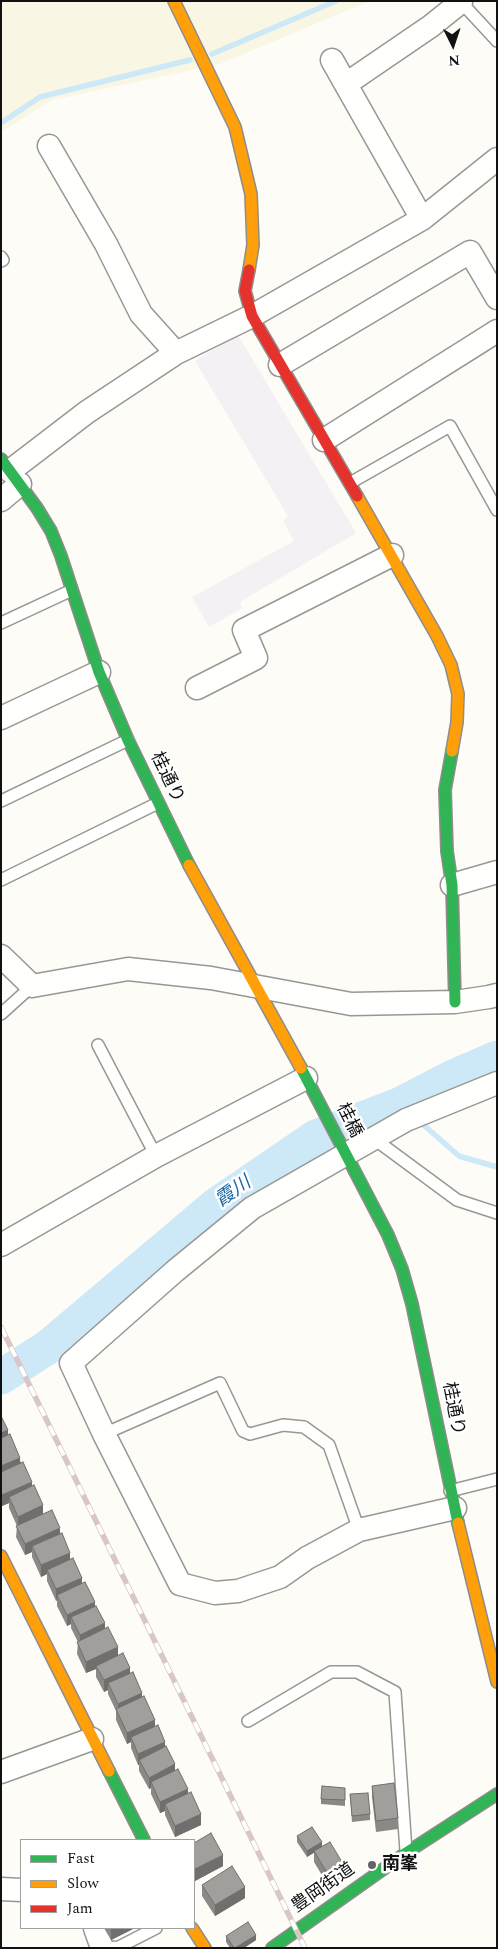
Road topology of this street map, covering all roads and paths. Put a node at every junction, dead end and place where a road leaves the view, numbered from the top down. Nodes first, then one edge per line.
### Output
1 (174, 1) edge
2 (461, 1) edge
3 (497, 41) edge
4 (332, 60) dead end
5 (346, 84) junction
6 (49, 146) dead end
7 (497, 158) edge
8 (422, 219) junction
9 (497, 298) edge
10 (252, 316) junction
11 (497, 330) edge
12 (176, 353) junction
13 (280, 365) junction
14 (324, 440) junction
15 (11, 471) edge
16 (350, 483) junction
17 (1, 500) edge
18 (497, 510) edge
19 (392, 555) junction
20 (72, 590) junction
21 (1, 623) edge
22 (99, 672) junction
23 (196, 688) dead end
24 (1, 718) edge
25 (128, 740) junction
26 (1, 801) edge
27 (158, 803) junction
28 (497, 872) edge
29 (1, 880) edge
30 (452, 886) junction
31 (1, 956) edge
32 (32, 986) junction
33 (256, 986) junction
34 (497, 995) edge
35 (455, 1002) junction
36 (1, 1014) edge
37 (98, 1045) dead end
38 (306, 1078) junction
39 (497, 1083) edge
40 (320, 1104) joint
41 (373, 1138) junction
42 (345, 1153) junction
43 (156, 1156) junction
44 (497, 1213) edge
45 (1, 1245) edge
46 (104, 1434) junction
47 (497, 1479) edge
48 (452, 1500) junction
49 (359, 1530) junction
50 (1, 1556) edge
51 (7, 1579) edge
52 (497, 1681) edge
53 (248, 1721) dead end
54 (92, 1739) junction
55 (2, 1769) edge
56 (497, 1794) edge
57 (142, 1839) edge
58 (406, 1853) junction
59 (1, 1888) edge
60 (20, 1890) edge
61 (95, 1929) edge
62 (154, 1929) edge
63 (193, 1929) edge
64 (102, 1948) edge
65 (205, 1948) edge
66 (272, 1948) edge

1 - 10 street
2 - 3 lane
2 - 5 street
4 - 5 street
5 - 8 street
6 - 12 street
7 - 8 street
8 - 10 street
9 - 13 street
10 - 12 street
10 - 13 street
11 - 14 street
12 - 15 street
13 - 14 street
14 - 16 street
15 - 17 street
15 - 20 street, 桂通り
16 - 18 lane
16 - 19 street
19 - 23 street
19 - 30 street
20 - 21 lane
20 - 22 street, 桂通り
22 - 24 street
22 - 25 street, 桂通り
25 - 26 lane
25 - 27 street, 桂通り
27 - 29 lane
27 - 33 street, 桂通り
28 - 30 street
30 - 35 street
31 - 32 street
32 - 33 street
32 - 36 lane
33 - 35 street
33 - 38 street, 桂通り
34 - 35 street
37 - 43 lane
38 - 40 street, 桂通り
38 - 43 street
39 - 41 street
40 - 42 street, 桂橋
41 - 42 street
41 - 44 lane
42 - 46 street
42 - 48 street, 桂通り
43 - 45 street
46 - 49 street
46 - 49 lane
47 - 48 lane
48 - 49 street
48 - 52 street, 桂通り
50 - 51 street
51 - 54 street
53 - 58 lane
54 - 55 street
54 - 57 street
56 - 58 street, 豊岡街道
58 - 66 street, 豊岡街道
59 - 60 street
61 - 64 street
62 - 64 lane
63 - 65 street

